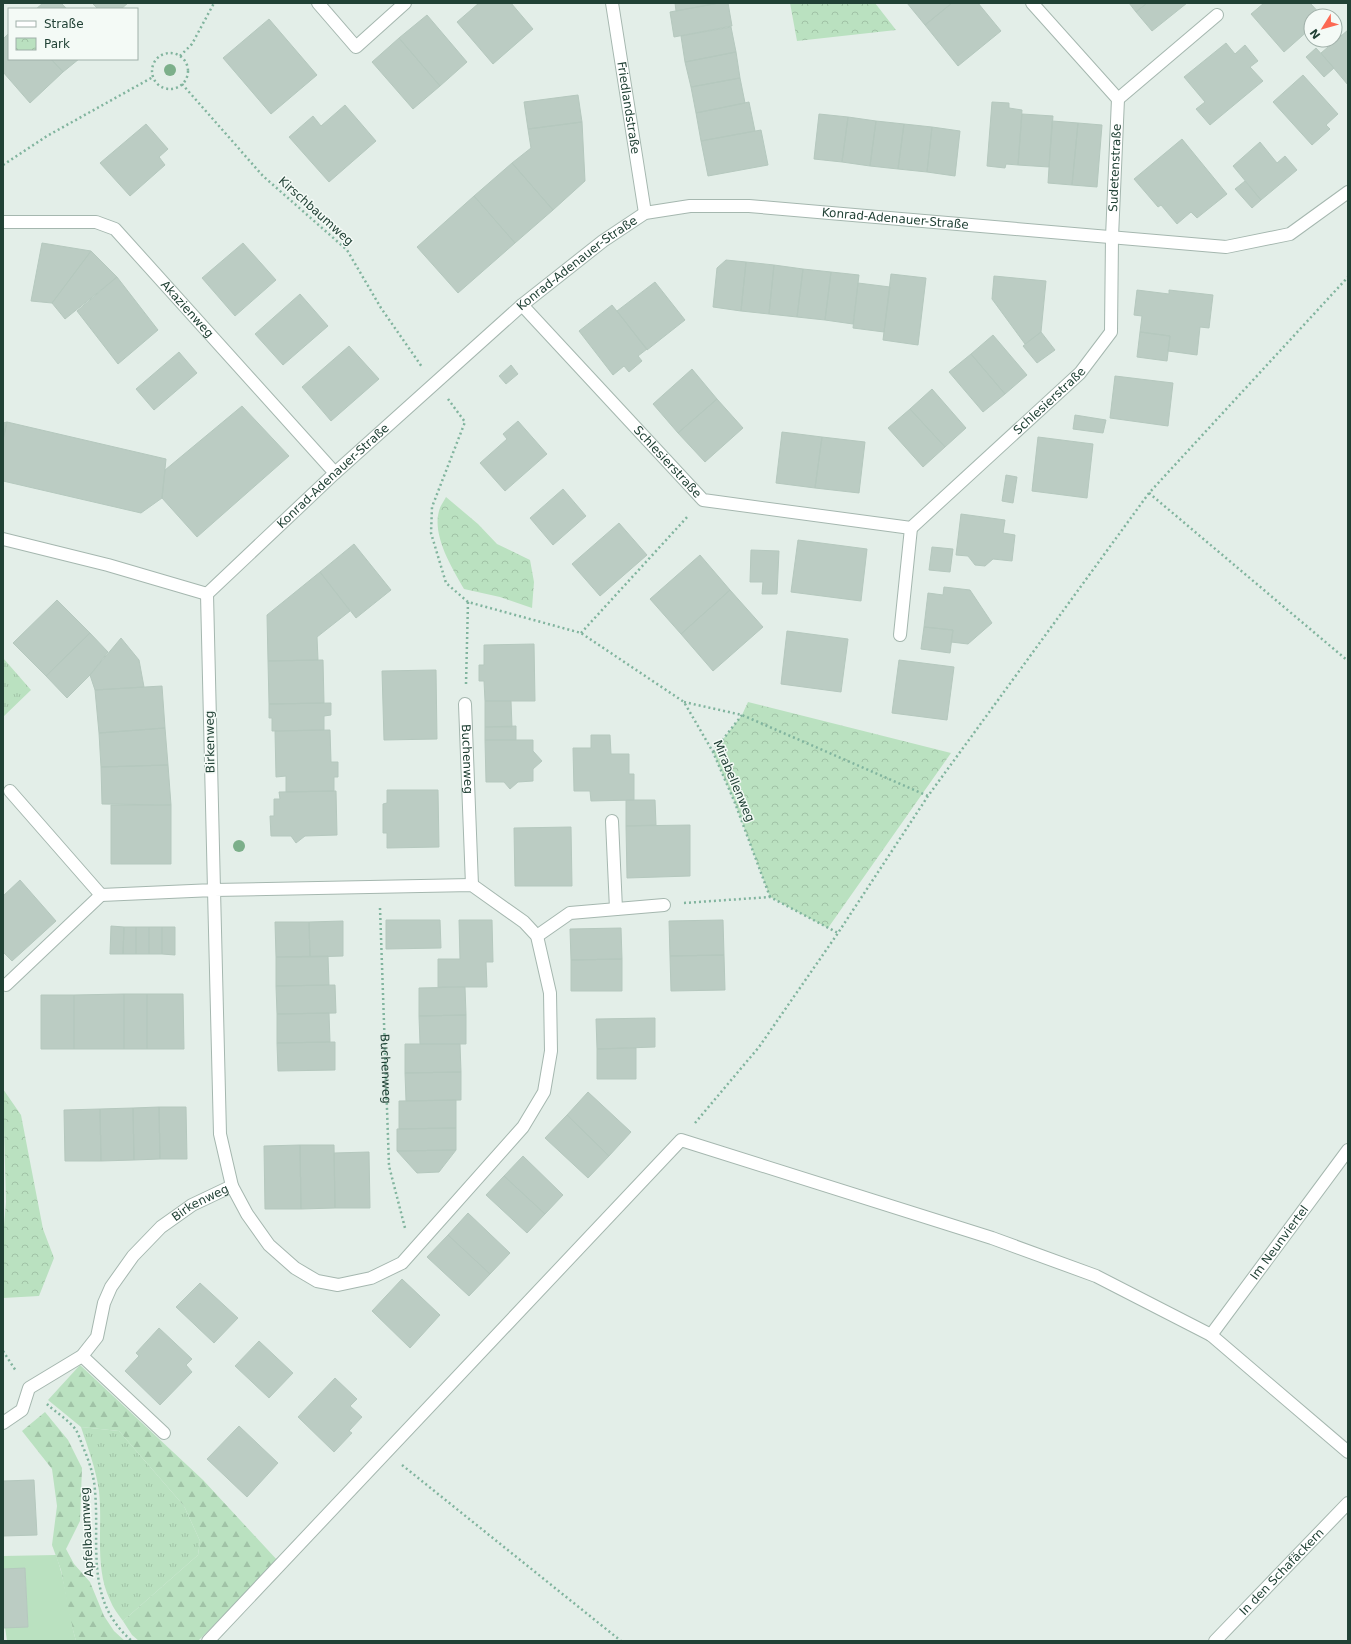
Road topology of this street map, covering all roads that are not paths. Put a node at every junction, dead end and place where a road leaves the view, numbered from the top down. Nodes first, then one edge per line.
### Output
1 (318, 3) edge
2 (405, 3) edge
3 (612, 3) edge
4 (1032, 3) edge
5 (1217, 15) dead end
6 (1118, 98) junction
7 (1348, 192) edge
8 (645, 213) junction
9 (3, 222) edge
10 (1112, 238) junction
11 (522, 305) junction
12 (335, 472) junction
13 (911, 528) junction
14 (3, 539) edge
15 (207, 594) junction
16 (900, 635) dead end
17 (465, 704) road end
18 (10, 791) dead end
19 (612, 821) dead end
20 (472, 885) junction
21 (214, 890) junction
22 (101, 895) junction
23 (664, 905) road end
24 (616, 909) junction
25 (537, 936) junction
26 (6, 985) dead end
27 (1348, 1150) edge
28 (232, 1186) junction
29 (1211, 1335) junction
30 (82, 1356) junction
31 (3, 1423) edge
32 (164, 1433) dead end
33 (1348, 1452) edge
34 (1348, 1502) edge
35 (208, 1641) edge
36 (1215, 1641) edge

1 - 2 street
3 - 8 street, Friedlandstraße
4 - 6 street
5 - 6 street
6 - 10 street, Sudetenstraße
7 - 10 street, Konrad-Adenauer-Straße
8 - 10 street, Konrad-Adenauer-Straße
8 - 11 street, Konrad-Adenauer-Straße
9 - 12 street, Akazienweg
10 - 13 street, Schlesierstraße
11 - 12 street, Konrad-Adenauer-Straße
11 - 13 street, Schlesierstraße
12 - 15 street, Konrad-Adenauer-Straße
13 - 16 street
14 - 15 street
15 - 21 street, Birkenweg
17 - 20 street, Buchenweg
18 - 22 street
19 - 24 street
20 - 21 street
20 - 25 street
21 - 22 street
21 - 28 street, Birkenweg
22 - 26 street
23 - 24 street
24 - 25 street
25 - 28 street
27 - 29 street, Im Neunviertel
28 - 30 street, Birkenweg
29 - 33 street
29 - 35 street
30 - 31 street, Birkenweg
30 - 32 street
34 - 36 street, In den Schafäckern

